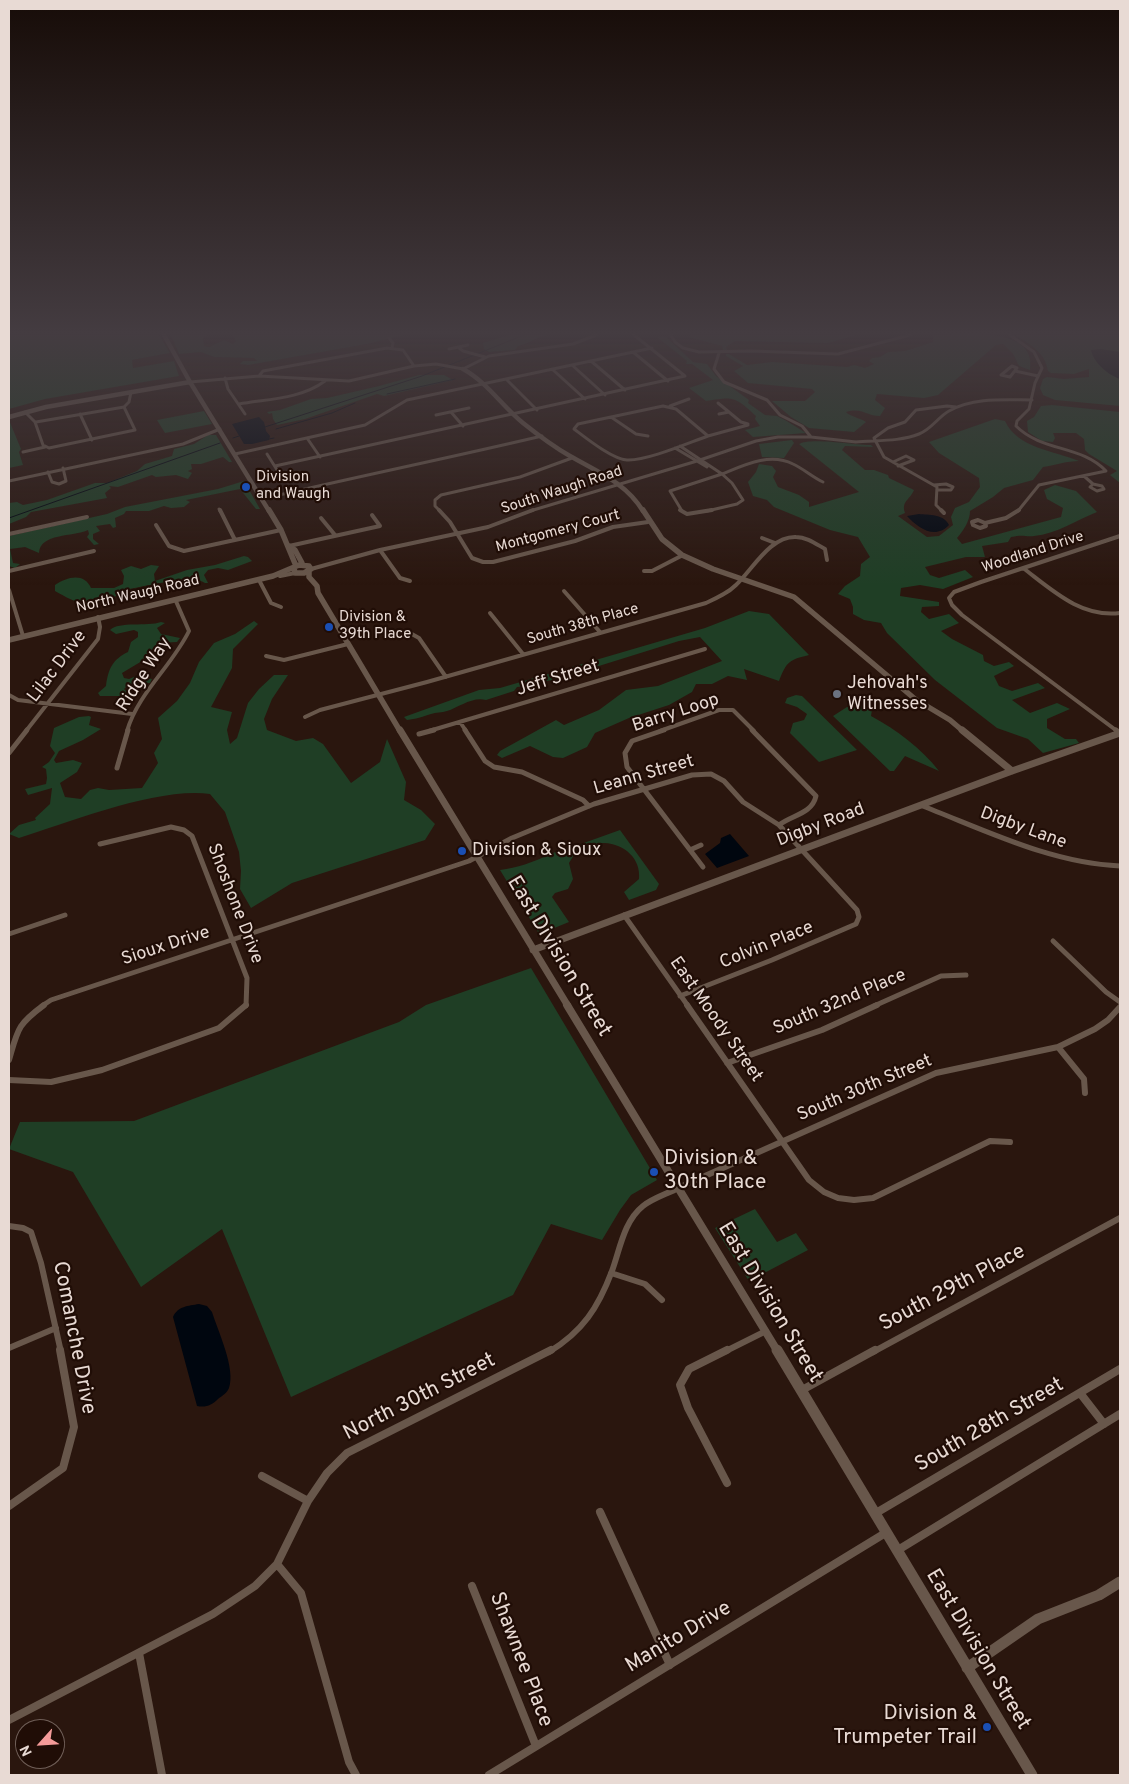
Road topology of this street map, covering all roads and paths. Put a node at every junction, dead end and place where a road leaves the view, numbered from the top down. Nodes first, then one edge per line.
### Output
1 (31, 418) edge
2 (57, 418) edge
3 (82, 418) edge
4 (129, 418) edge
5 (213, 418) edge
6 (376, 418) edge
7 (457, 418) edge
8 (503, 418) edge
9 (517, 418) edge
10 (605, 418) edge
11 (613, 418) edge
12 (687, 418) edge
13 (736, 418) edge
14 (787, 418) edge
15 (908, 418) edge
16 (942, 418) edge
17 (1021, 418) edge
18 (36, 422) junction
19 (464, 426) junction
20 (220, 429) junction
21 (810, 433) junction
22 (542, 436) junction
23 (648, 436) dead end
24 (708, 436) junction
25 (307, 438) junction
26 (92, 440) junction
27 (875, 442) junction
28 (680, 446) junction
29 (45, 447) junction
30 (675, 448) junction
31 (23, 452) dead end
32 (235, 454) junction
33 (267, 454) dead end
34 (320, 457) junction
35 (572, 458) junction
36 (702, 459) junction
37 (697, 461) junction
38 (892, 462) junction
39 (275, 466) junction
40 (898, 466) junction
41 (63, 468) junction
42 (48, 472) junction
43 (279, 473) dead end
44 (720, 473) junction
45 (1085, 477) junction
46 (9, 481) edge
47 (823, 482) dead end
48 (619, 484) junction
49 (1093, 484) dead end
50 (934, 485) junction
51 (938, 490) junction
52 (262, 499) junction
53 (218, 509) dead end
54 (944, 513) dead end
55 (372, 515) dead end
56 (87, 517) dead end
57 (321, 518) dead end
58 (648, 522) junction
59 (985, 523) dead end
60 (156, 525) dead end
61 (281, 530) junction
62 (9, 534) edge
63 (458, 534) junction
64 (335, 535) junction
65 (1120, 536) edge
66 (762, 538) dead end
67 (235, 540) junction
68 (775, 543) junction
69 (289, 546) junction
70 (380, 550) junction
71 (94, 551) dead end
72 (683, 555) junction
73 (341, 560) junction
74 (827, 560) dead end
75 (305, 564) junction
76 (1023, 568) junction
77 (296, 570) junction
78 (310, 570) junction
79 (9, 571) edge
80 (644, 572) dead end
81 (273, 576) junction
82 (280, 576) joint
83 (743, 578) junction
84 (259, 580) junction
85 (410, 581) dead end
86 (9, 590) edge
87 (564, 591) dead end
88 (318, 593) junction
89 (175, 599) junction
90 (281, 607) dead end
91 (490, 613) dead end
92 (1120, 613) edge
93 (98, 618) junction
94 (600, 632) junction
95 (410, 633) dead end
96 (23, 636) junction
97 (9, 640) edge
98 (348, 644) junction
99 (705, 649) dead end
100 (523, 654) junction
101 (266, 656) dead end
102 (446, 677) junction
103 (378, 694) junction
104 (9, 695) edge
105 (48, 704) junction
106 (132, 714) junction
107 (305, 717) dead end
108 (460, 722) junction
109 (1120, 733) edge
110 (419, 734) dead end
111 (9, 753) edge
112 (116, 768) dead end
113 (1012, 771) junction
114 (642, 789) junction
115 (920, 805) junction
116 (589, 806) junction
117 (779, 825) junction
118 (100, 844) dead end
119 (701, 845) dead end
120 (690, 850) junction
121 (802, 850) junction
122 (476, 856) junction
123 (1120, 866) edge
124 (703, 867) dead end
125 (65, 915) dead end
126 (624, 915) junction
127 (859, 916) joint
128 (9, 934) edge
129 (232, 939) junction
130 (1053, 941) dead end
131 (533, 950) junction
132 (966, 975) dead end
133 (680, 996) junction
134 (1120, 1002) edge
135 (1120, 1007) edge
136 (1058, 1047) junction
137 (9, 1060) edge
138 (727, 1063) junction
139 (9, 1080) edge
140 (1085, 1093) dead end
141 (782, 1141) junction
142 (1010, 1142) dead end
143 (678, 1188) junction
144 (1120, 1218) edge
145 (9, 1226) edge
146 (611, 1273) junction
147 (662, 1300) dead end
148 (56, 1328) junction
149 (766, 1331) junction
150 (9, 1348) edge
151 (1120, 1369) edge
152 (802, 1390) junction
153 (1080, 1393) junction
154 (1120, 1414) edge
155 (1104, 1424) junction
156 (262, 1476) dead end
157 (727, 1483) dead end
158 (308, 1501) junction
159 (9, 1506) edge
160 (600, 1512) dead end
161 (876, 1513) junction
162 (888, 1532) junction
163 (898, 1550) junction
164 (277, 1564) junction
165 (1120, 1582) edge
166 (472, 1586) dead end
167 (139, 1653) junction
168 (670, 1665) junction
169 (967, 1668) junction
170 (9, 1720) edge
171 (536, 1746) junction
172 (162, 1775) edge
173 (356, 1775) edge
174 (489, 1775) edge
175 (1032, 1775) edge

1 - 18 street
2 - 18 street
3 - 26 street
4 - 26 street
5 - 20 street, East Division Street
6 - 25 street
7 - 19 street
8 - 19 street
9 - 22 street
10 - 30 street
11 - 23 street
12 - 24 street
13 - 24 street
14 - 21 street
15 - 27 street
16 - 27 street, South Waugh Road
17 - 45 street
18 - 29 street
19 - 34 street
20 - 32 street, East Division Street
20 - 41 street
21 - 27 street, South Waugh Road
21 - 36 street, South Waugh Road
22 - 35 street
22 - 52 street
24 - 28 street
25 - 32 street
25 - 34 street
26 - 29 street
27 - 38 street
28 - 30 street
28 - 36 street
29 - 31 street
30 - 37 street
32 - 52 street, East Division Street
33 - 39 street
34 - 39 street
35 - 48 street
35 - 63 street, Montgomery Court
36 - 37 street, South Waugh Road
36 - 44 street
37 - 44 street
37 - 48 street, South Waugh Road
38 - 40 street
38 - 40 street
39 - 43 street
40 - 50 street
41 - 42 street
41 - 42 street
42 - 46 street
44 - 44 street
44 - 47 street
45 - 49 street
45 - 59 street
48 - 58 street
48 - 63 street, South Waugh Road
50 - 51 street
50 - 51 street
51 - 54 street
52 - 61 street, East Division Street
53 - 67 street
55 - 64 street
56 - 62 street
57 - 64 street
58 - 63 street, Montgomery Court
58 - 72 street
60 - 67 street
61 - 67 street
61 - 69 street, East Division Street
63 - 70 street, South Waugh Road
64 - 69 street
65 - 76 street, Woodland Drive
66 - 68 street
68 - 74 street
68 - 83 street, South 38th Place
69 - 75 street, East Division Street
69 - 77 street, East Division Street
70 - 73 street, South Waugh Road
70 - 85 street
71 - 79 street
72 - 80 street
72 - 83 street
73 - 75 street, South Waugh Road
73 - 78 street, South Waugh Road
75 - 77 street
75 - 78 street, East Division Street
76 - 92 street
76 - 109 street, Woodland Drive
77 - 78 street
77 - 81 street, North Waugh Road
77 - 82 street, North Waugh Road
77 - 88 street, East Division Street
78 - 88 street, East Division Street
81 - 82 street, North Waugh Road
81 - 84 street, North Waugh Road
83 - 94 street, South 38th Place
83 - 113 street
84 - 89 street, North Waugh Road
84 - 90 street
86 - 96 street
87 - 94 street
88 - 98 street, East Division Street
89 - 93 street, North Waugh Road
89 - 106 street, Ridge Way
91 - 100 street
93 - 96 street, North Waugh Road
93 - 105 street, Lilac Drive
94 - 100 street, South 38th Place
95 - 102 street
96 - 97 street, North Waugh Road
98 - 101 street
98 - 103 street, East Division Street
99 - 108 street, Jeff Street
100 - 102 street, South 38th Place
102 - 103 street, South 38th Place
103 - 107 street, South 38th Place
103 - 122 street, East Division Street
104 - 105 street
105 - 106 street
105 - 111 street, Lilac Drive
106 - 112 street, Ridge Way
108 - 110 street, Jeff Street
108 - 116 street
109 - 113 street, Digby Road
113 - 115 street, Digby Road
114 - 116 street, Leann Street
114 - 117 street, Leann Street
114 - 117 street, Barry Loop
114 - 120 street
115 - 121 street, Digby Road
115 - 123 street, Digby Lane
116 - 122 street, Leann Street
117 - 121 street, Leann Street
118 - 129 street, Shoshone Drive
119 - 120 street
120 - 124 street
121 - 126 street, Digby Road
121 - 127 street, Leann Street
122 - 129 street, Sioux Drive
122 - 131 street, East Division Street
125 - 128 street
126 - 131 street, Digby Road
126 - 133 street, East Moody Street
127 - 133 street, Colvin Place
129 - 137 street, Sioux Drive
129 - 139 street, Shoshone Drive
130 - 134 street
131 - 143 street, East Division Street
132 - 138 street, South 32nd Place
133 - 138 street, East Moody Street
135 - 136 street, South 30th Street
136 - 140 street
136 - 141 street, South 30th Street
138 - 141 street, East Moody Street
141 - 142 street, East Moody Street
141 - 143 street, South 30th Street
143 - 146 street, North 30th Street
143 - 149 street, East Division Street
144 - 152 street, South 29th Place
145 - 148 street, Comanche Drive
146 - 147 street
146 - 158 street, North 30th Street
148 - 150 street
148 - 159 street, Comanche Drive
149 - 152 street, East Division Street
149 - 157 street
151 - 153 street, South 28th Street
152 - 161 street, East Division Street
153 - 155 street
153 - 161 street, South 28th Street
154 - 155 street
155 - 163 street
156 - 158 street
158 - 164 street, North 30th Street
160 - 168 street
161 - 162 street, East Division Street
162 - 163 street, East Division Street
162 - 168 street, Manito Drive
163 - 169 street, East Division Street
164 - 167 street, North 30th Street
164 - 173 street
165 - 169 street
166 - 171 street, Shawnee Place
167 - 170 street, North 30th Street
167 - 172 street
168 - 171 street, Manito Drive
169 - 175 street, East Division Street
171 - 174 street, Manito Drive

